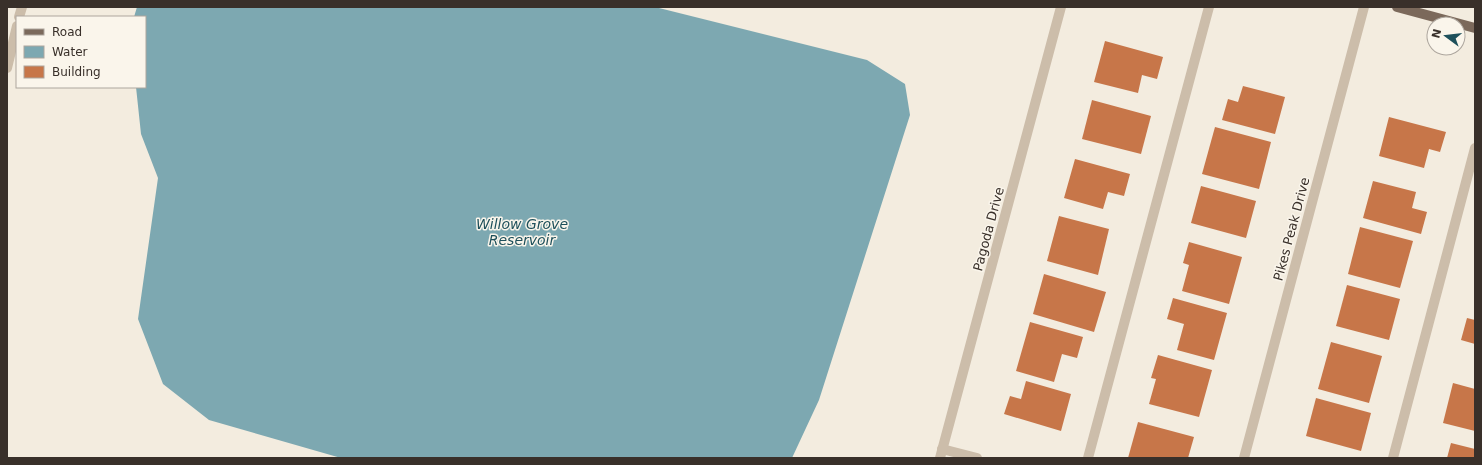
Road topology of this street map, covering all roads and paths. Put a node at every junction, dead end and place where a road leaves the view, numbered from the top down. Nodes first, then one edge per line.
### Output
1 (1061, 7) edge
2 (1209, 7) edge
3 (1364, 7) edge
4 (1397, 7) edge
5 (1475, 28) edge
6 (16, 30) edge
7 (7, 68) edge
8 (1475, 148) edge
9 (941, 453) edge
10 (977, 458) edge
11 (1088, 458) edge
12 (1244, 458) edge
13 (1394, 458) edge

1 - 9 street, Pagoda Drive
2 - 11 street
3 - 12 street, Pikes Peak Drive
4 - 5 main road
6 - 7 street
8 - 13 street
9 - 10 street

